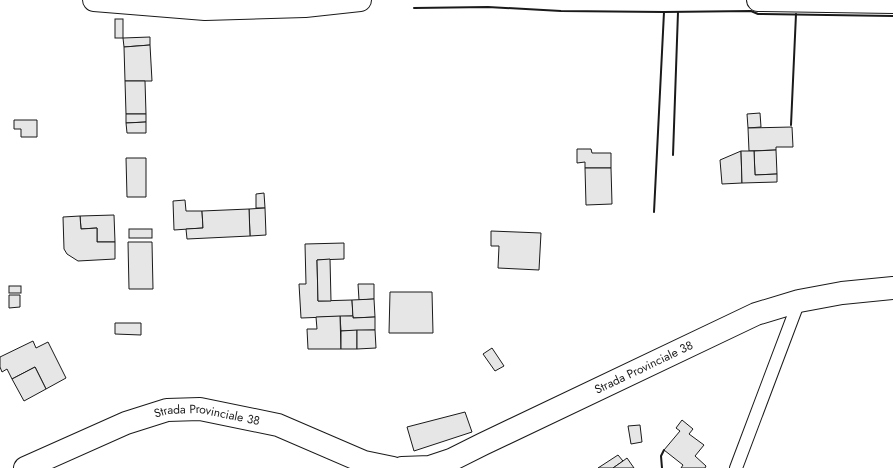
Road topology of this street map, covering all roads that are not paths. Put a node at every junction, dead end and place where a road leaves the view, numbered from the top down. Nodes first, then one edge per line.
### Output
1 (94, 0) edge
2 (360, 0) edge
3 (758, 0) edge
4 (893, 2) edge
5 (893, 288) edge
6 (800, 301) junction
7 (24, 468) edge
8 (393, 468) edge
9 (402, 468) edge
10 (736, 468) edge

1 - 2 street
3 - 4 street
5 - 6 street, Strada Provinciale 38
6 - 9 street, Strada Provinciale 38
6 - 10 lane
7 - 8 street, Strada Provinciale 38

